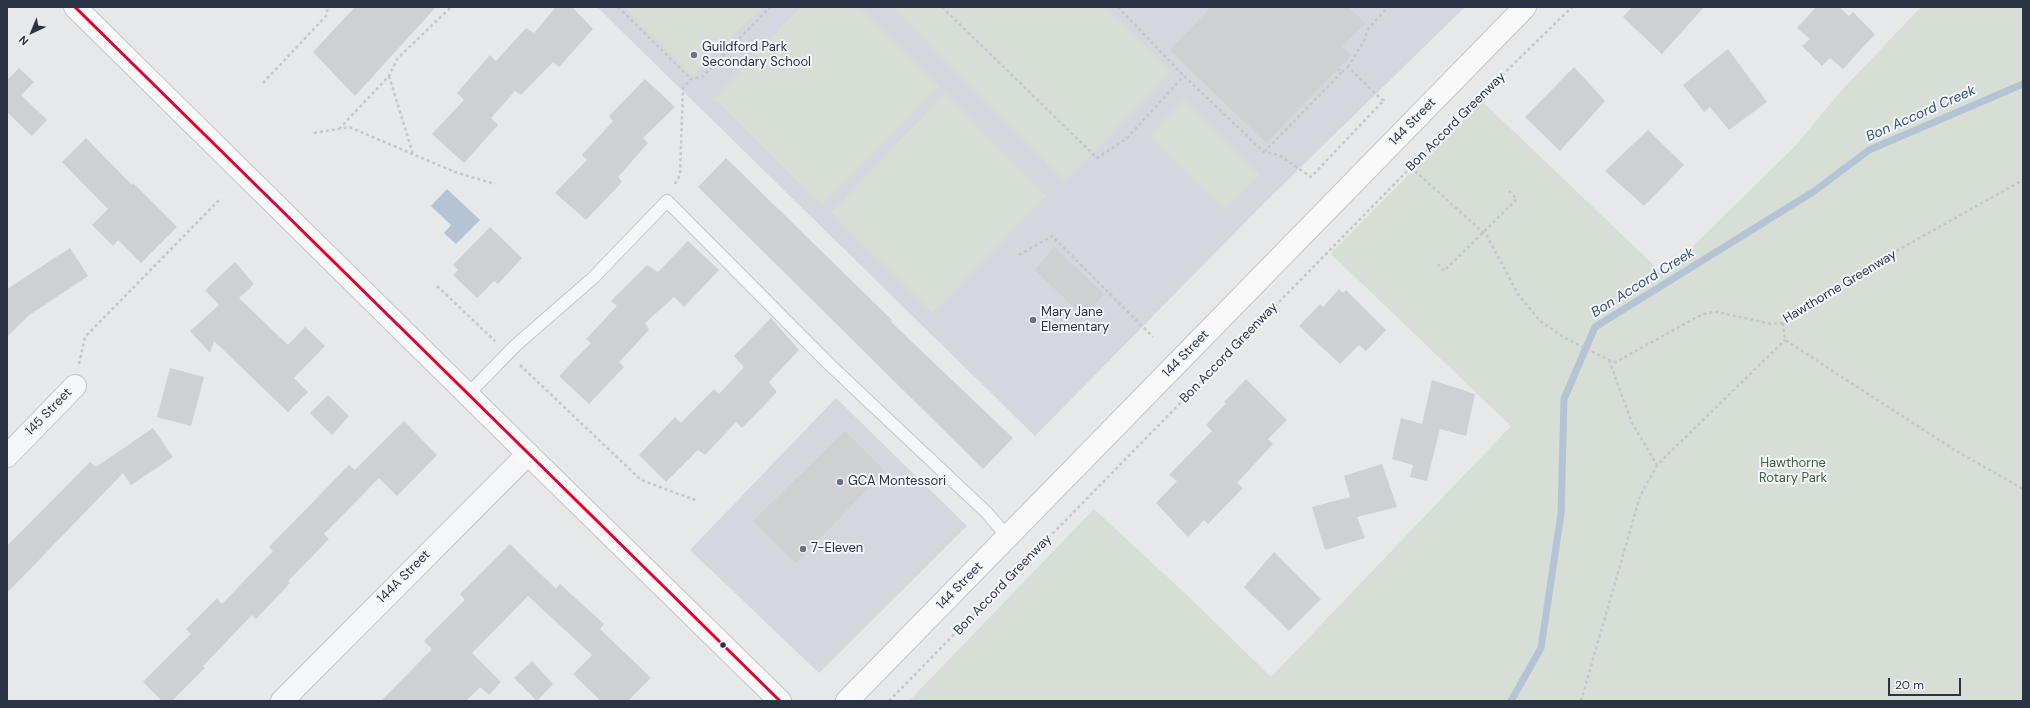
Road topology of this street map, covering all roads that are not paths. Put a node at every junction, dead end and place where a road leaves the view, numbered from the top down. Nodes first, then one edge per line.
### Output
1 (75, 7) edge
2 (1525, 7) edge
3 (75, 386) road end
4 (468, 394) junction
5 (528, 454) junction
6 (7, 456) edge
7 (1008, 537) junction
8 (282, 701) edge
9 (780, 701) edge
10 (847, 701) edge

1 - 4 main road
2 - 7 main road, 144 Street
3 - 6 street, 145 Street
4 - 5 main road
4 - 7 lane
5 - 8 street, 144A Street
5 - 9 main road
7 - 10 main road, 144 Street

